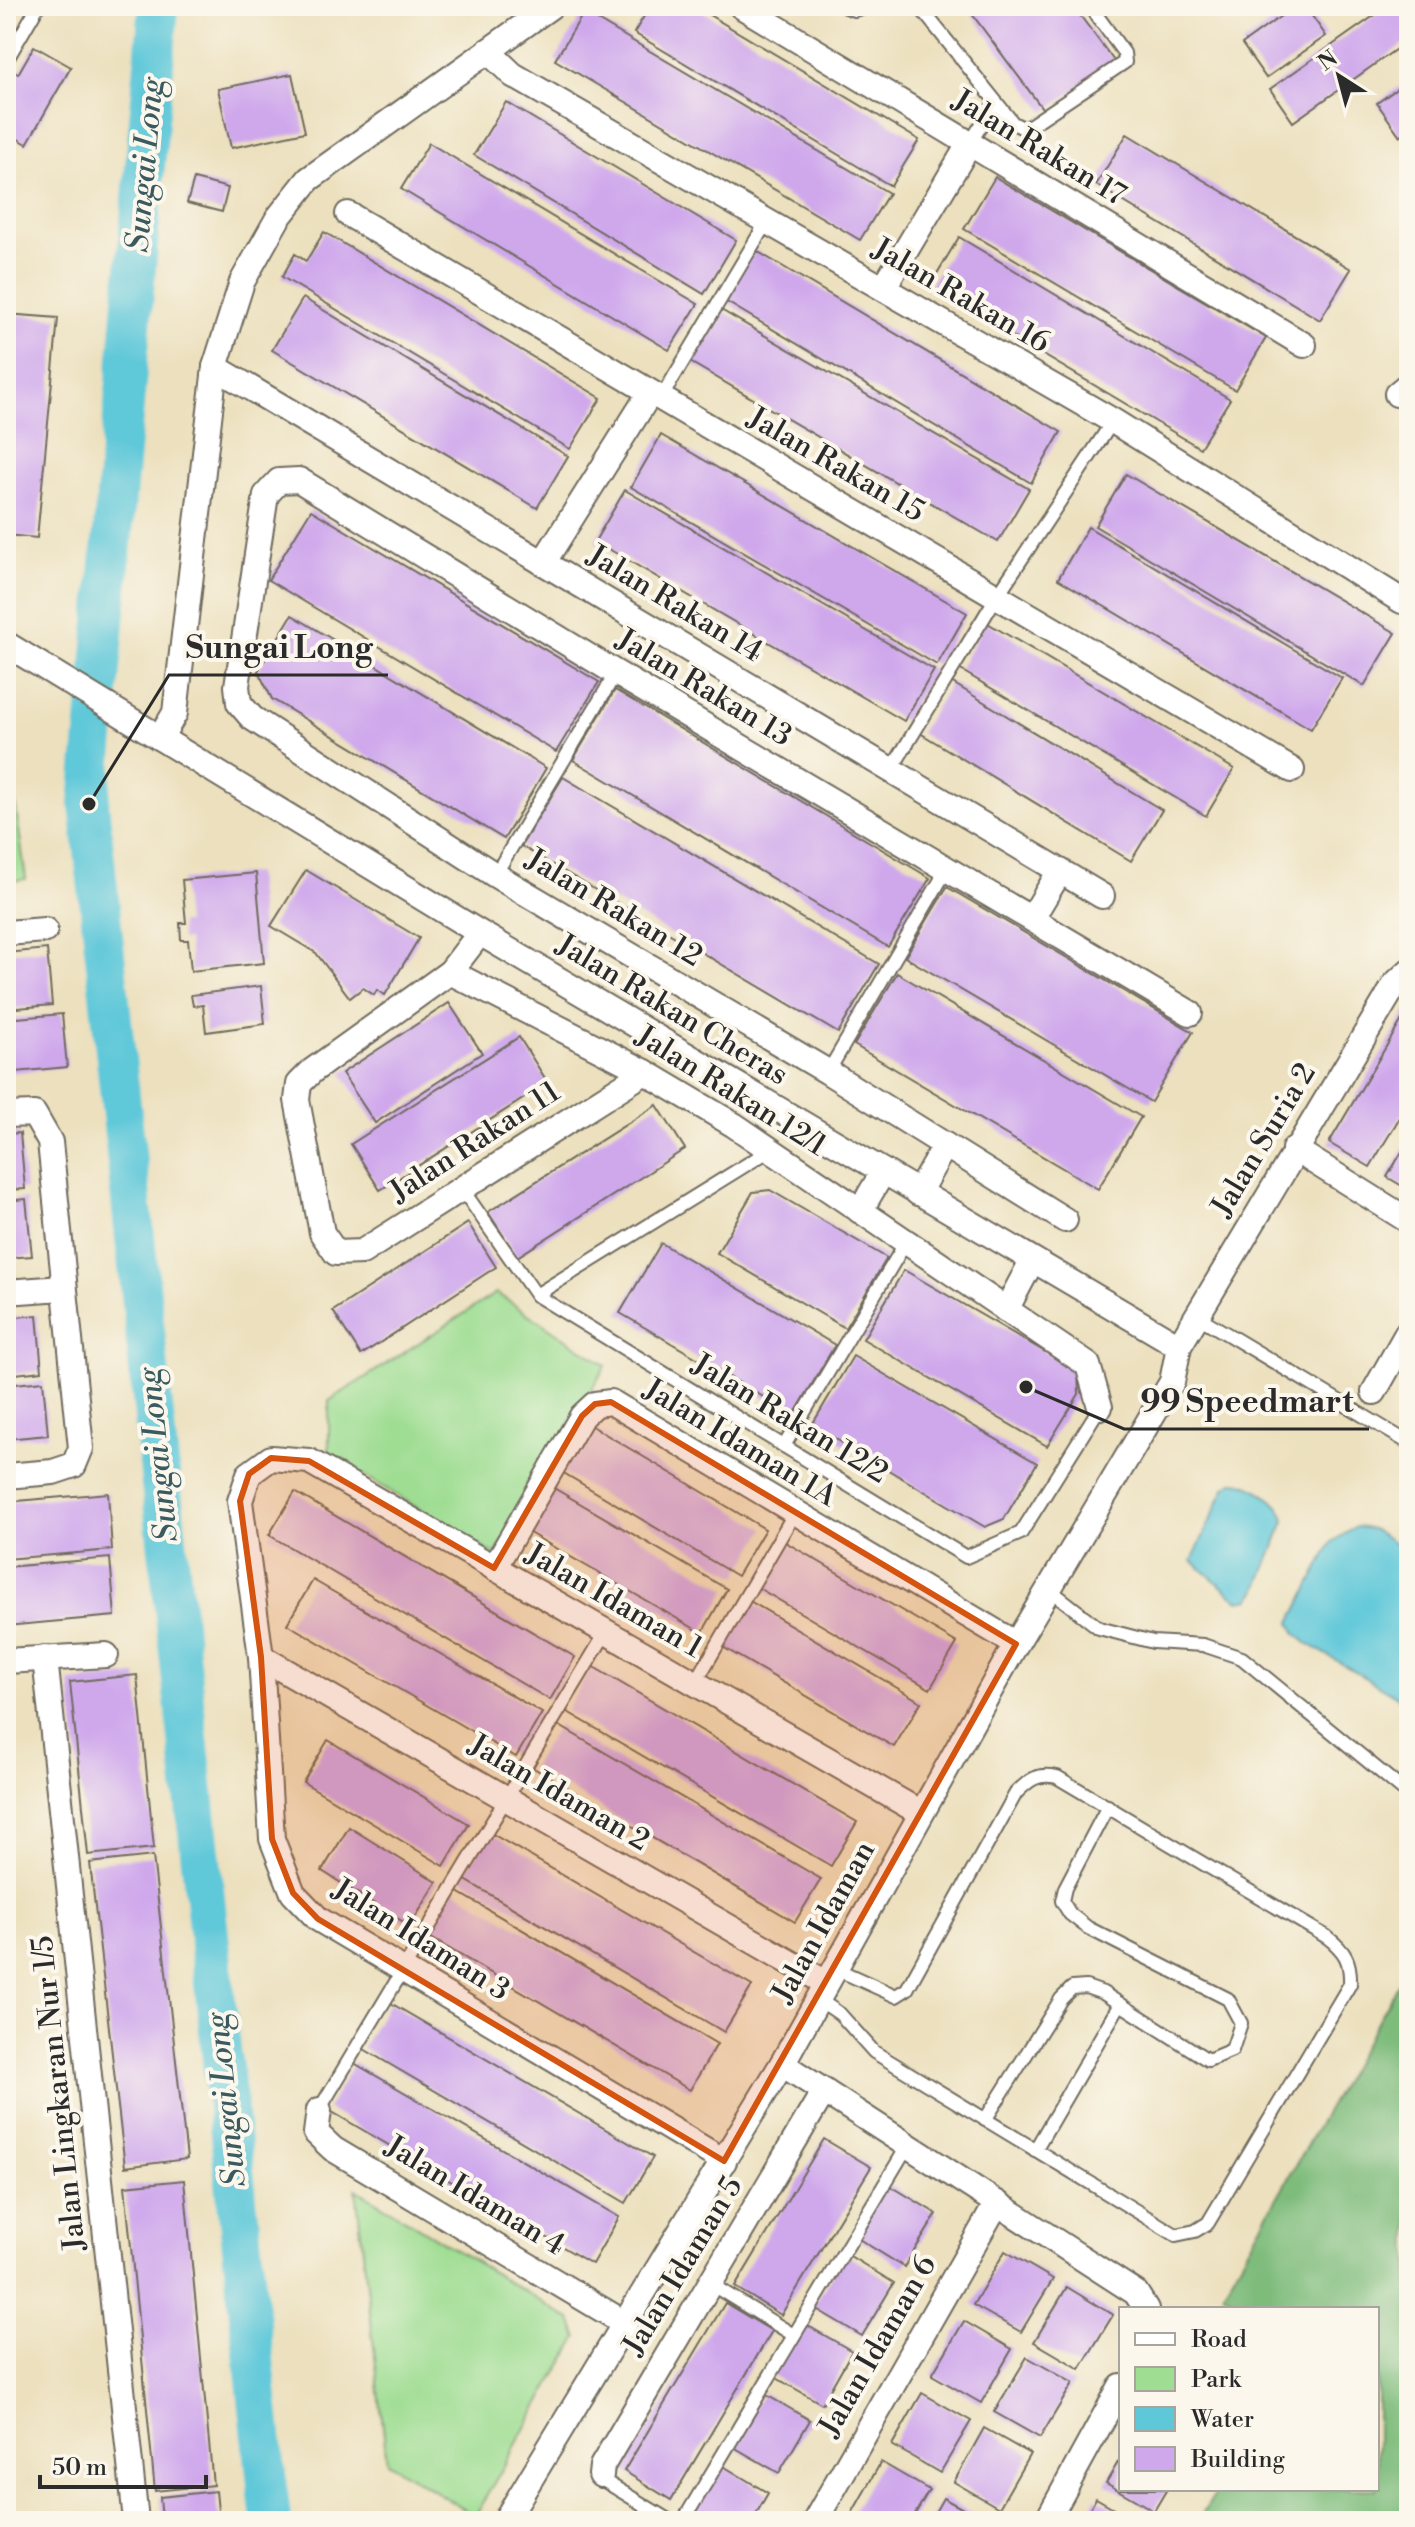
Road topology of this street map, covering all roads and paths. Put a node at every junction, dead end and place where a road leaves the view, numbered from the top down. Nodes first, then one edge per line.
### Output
1 (38, 6) edge
2 (551, 6) edge
3 (741, 6) edge
4 (844, 6) edge
5 (868, 6) edge
6 (919, 6) edge
7 (1090, 6) edge
8 (488, 51) junction
9 (6, 61) edge
10 (995, 103) junction
11 (970, 143) junction
12 (348, 214) dead end
13 (766, 223) junction
14 (884, 287) junction
15 (1304, 345) dead end
16 (215, 367) junction
17 (655, 397) junction
18 (1113, 421) junction
19 (543, 563) junction
20 (252, 585) joint
21 (997, 596) junction
22 (1402, 601) dead end
23 (7, 645) edge
24 (616, 673) junction
25 (160, 738) junction
26 (891, 770) junction
27 (1292, 770) dead end
28 (947, 869) junction
29 (1060, 871) junction
30 (495, 875) junction
31 (1102, 896) dead end
32 (1032, 918) junction
33 (45, 930) dead end
34 (6, 933) edge
35 (480, 933) junction
36 (450, 972) junction
37 (1405, 981) edge
38 (1190, 1013) dead end
39 (645, 1072) junction
40 (828, 1072) junction
41 (6, 1115) edge
42 (945, 1145) junction
43 (1294, 1149) junction
44 (770, 1150) junction
45 (883, 1172) junction
46 (462, 1189) junction
47 (918, 1193) junction
48 (860, 1211) junction
49 (1065, 1220) dead end
50 (1409, 1221) edge
51 (906, 1242) junction
52 (1032, 1261) junction
53 (63, 1288) junction
54 (6, 1292) edge
55 (536, 1295) junction
56 (1006, 1310) junction
57 (1197, 1316) junction
58 (1409, 1330) edge
59 (1179, 1346) junction
60 (1374, 1392) dead end
61 (1100, 1407) joint
62 (1409, 1443) edge
63 (784, 1446) junction
64 (271, 1458) joint
65 (6, 1476) edge
66 (794, 1514) junction
67 (494, 1568) junction
68 (1049, 1589) junction
69 (605, 1634) junction
70 (1016, 1644) junction
71 (106, 1655) dead end
72 (261, 1657) junction
73 (45, 1658) junction
74 (6, 1661) edge
75 (694, 1685) junction
76 (1409, 1795) edge
77 (505, 1800) junction
78 (1108, 1806) junction
79 (921, 1813) junction
80 (403, 1970) junction
81 (826, 1984) junction
82 (1120, 2004) junction
83 (782, 2064) junction
84 (824, 2091) junction
85 (319, 2110) joint
86 (985, 2120) junction
87 (908, 2145) junction
88 (1035, 2150) junction
89 (724, 2161) junction
90 (997, 2203) junction
91 (709, 2283) junction
92 (1141, 2301) edge
93 (623, 2322) junction
94 (792, 2334) junction
95 (1119, 2390) edge
96 (601, 2475) joint
97 (136, 2521) edge
98 (505, 2521) edge
99 (670, 2521) edge
100 (683, 2521) edge
101 (815, 2521) edge
102 (1047, 2521) edge

1 - 9 lane
2 - 8 street
3 - 11 street, Jalan Rakan 17
4 - 5 lane
6 - 10 lane
7 - 10 lane
8 - 13 street, Jalan Rakan 16
8 - 16 street
10 - 11 lane
11 - 14 street
11 - 15 street, Jalan Rakan 17
12 - 17 street, Jalan Rakan 15
13 - 14 street, Jalan Rakan 16
13 - 17 lane
14 - 18 street, Jalan Rakan 16
16 - 19 street, Jalan Rakan 14
16 - 25 street
17 - 19 street
17 - 21 street, Jalan Rakan 15
18 - 21 lane
18 - 22 street, Jalan Rakan 16
19 - 26 street, Jalan Rakan 14
20 - 24 street, Jalan Rakan 13
20 - 30 street, Jalan Rakan 12
21 - 26 lane
21 - 27 street, Jalan Rakan 15
23 - 25 street, Jalan Rakan Cheras
24 - 28 street, Jalan Rakan 13
24 - 30 lane
25 - 35 street, Jalan Rakan Cheras
26 - 29 street, Jalan Rakan 14
28 - 32 street, Jalan Rakan 13
28 - 40 lane
29 - 31 street, Jalan Rakan 14
29 - 32 street
30 - 40 street, Jalan Rakan 12
32 - 38 street, Jalan Rakan 13
33 - 34 street
35 - 36 street
35 - 45 street, Jalan Rakan Cheras
36 - 39 street, Jalan Rakan 12/1
36 - 46 street, Jalan Rakan 11
37 - 43 street, Jalan Suria 2
39 - 44 street, Jalan Rakan 12/1
39 - 46 street, Jalan Rakan 11
40 - 42 street, Jalan Rakan 12
41 - 53 street
42 - 47 street
42 - 49 street, Jalan Rakan 12
43 - 50 street
43 - 57 street, Jalan Suria 2
44 - 48 street, Jalan Rakan 12/1
44 - 55 lane
45 - 47 street, Jalan Rakan Cheras
45 - 48 street
46 - 55 lane
47 - 52 street, Jalan Rakan Cheras
48 - 51 street, Jalan Rakan 12/1
51 - 56 street, Jalan Rakan 12/1
51 - 63 lane
52 - 56 street
52 - 59 street, Jalan Rakan Cheras
53 - 54 street
53 - 65 street
55 - 63 lane, Jalan Rakan 12/2
56 - 61 street, Jalan Rakan 12/1
57 - 59 street, Jalan Suria 2
57 - 62 lane
58 - 60 street
59 - 68 street, Jalan Idaman
61 - 63 lane, Jalan Rakan 12/2
64 - 67 street, Jalan Idaman 1
64 - 72 street, Jalan Idaman 3
66 - 67 street, Jalan Idaman 1A
66 - 70 street, Jalan Idaman 1A
66 - 75 lane
67 - 69 street, Jalan Idaman 1
68 - 70 street, Jalan Idaman
68 - 76 lane
69 - 75 street, Jalan Idaman 1
69 - 77 lane
70 - 79 street, Jalan Idaman
71 - 73 street
72 - 77 street, Jalan Idaman 2
72 - 80 street, Jalan Idaman 3
73 - 74 street
73 - 97 street, Jalan Lingkaran Nur 1/5
75 - 79 street, Jalan Idaman 1
77 - 80 lane
77 - 81 street, Jalan Idaman 2
78 - 81 lane
78 - 82 lane
78 - 88 lane
79 - 81 street, Jalan Idaman
80 - 85 lane
80 - 89 street, Jalan Idaman 3
81 - 83 street, Jalan Idaman
81 - 86 lane
82 - 86 lane
82 - 88 lane
83 - 84 street
83 - 89 street, Jalan Idaman
84 - 87 street
84 - 91 street, Jalan Idaman 5
85 - 93 street, Jalan Idaman 4
86 - 88 lane
87 - 90 street
87 - 94 lane
89 - 93 street, Jalan Idaman
90 - 92 street
90 - 101 street, Jalan Idaman 6
91 - 94 lane
91 - 96 street, Jalan Idaman 5
93 - 98 street, Jalan Idaman
94 - 100 lane
95 - 102 street
96 - 99 lane

